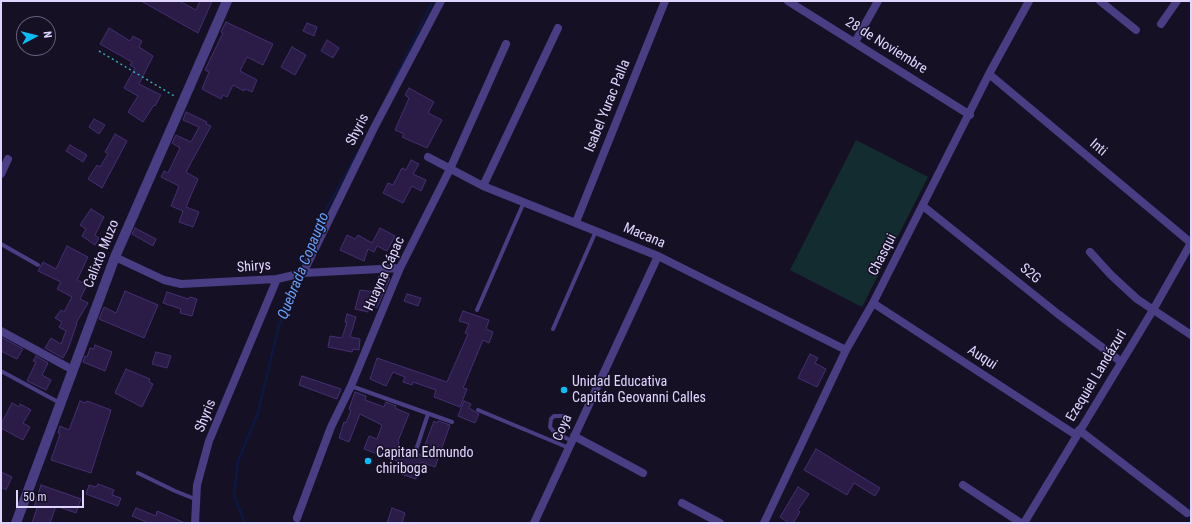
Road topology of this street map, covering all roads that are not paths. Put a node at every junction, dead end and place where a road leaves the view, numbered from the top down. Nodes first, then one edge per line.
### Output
1 (227, 1) edge
2 (441, 1) edge
3 (665, 1) edge
4 (788, 1) edge
5 (878, 1) edge
6 (1029, 1) edge
7 (1100, 1) edge
8 (1177, 1) edge
9 (797, 3) edge
10 (1161, 24) dead end
11 (558, 28) dead end
12 (1136, 30) dead end
13 (855, 42) junction
14 (506, 44) dead end
15 (989, 74) junction
16 (970, 115) junction
17 (428, 157) dead end
18 (8, 159) dead end
19 (450, 169) junction
20 (1, 174) edge
21 (483, 186) junction
22 (525, 202) junction
23 (923, 206) junction
24 (576, 222) junction
25 (596, 230) junction
26 (1191, 243) edge
27 (1, 244) edge
28 (1090, 252) dead end
29 (658, 256) junction
30 (115, 257) junction
31 (38, 265) dead end
32 (400, 268) junction
33 (303, 273) junction
34 (277, 279) junction
35 (873, 303) junction
36 (477, 310) dead end
37 (1153, 310) junction
38 (553, 329) dead end
39 (1, 331) edge
40 (1191, 335) edge
41 (846, 350) junction
42 (1120, 361) junction
43 (73, 370) junction
44 (1, 371) edge
45 (351, 386) junction
46 (61, 404) junction
47 (478, 410) dead end
48 (428, 414) junction
49 (566, 416) dead end
50 (452, 422) dead end
51 (1078, 432) junction
52 (572, 441) junction
53 (416, 450) dead end
54 (138, 473) dead end
55 (643, 474) dead end
56 (963, 485) dead end
57 (195, 499) junction
58 (682, 503) dead end
59 (1186, 513) dead end
60 (298, 518) dead end
61 (16, 523) edge
62 (195, 523) edge
63 (534, 523) edge
64 (720, 523) edge
65 (764, 523) edge
66 (1022, 523) edge

1 - 30 street, Calixto Muzo
2 - 33 street, Shyris
3 - 24 street, Isabel Yurac Palla
4 - 9 street, 28 de Noviembre
5 - 13 street
6 - 15 street, Chasqui
7 - 12 street
8 - 10 street
9 - 13 street, 28 de Noviembre
11 - 21 street
13 - 16 street, 28 de Noviembre
14 - 19 street, Huayna Cápac
15 - 16 street, Chasqui
15 - 26 street, Inti
16 - 23 street, Chasqui
17 - 19 street, Macana
18 - 20 street
19 - 21 street, Macana
19 - 32 street, Huayna Cápac
21 - 22 street, Macana
22 - 24 street, Macana
22 - 36 lane
23 - 35 street, Chasqui
23 - 42 street, S2G
24 - 25 street, Macana
25 - 29 street, Macana
25 - 38 lane
26 - 37 street, Ezequiel Landázuri
27 - 31 lane
28 - 37 street
29 - 41 street, Macana
29 - 52 street, Coya
30 - 34 street, Shirys
30 - 43 street, Calixto Muzo
32 - 33 street, Shirys
32 - 45 street, Huayna Cápac
33 - 34 street, Shirys
34 - 57 street, Shyris
35 - 41 street, Chasqui
35 - 51 street, Auqui
37 - 40 street
37 - 42 street, Ezequiel Landázuri
39 - 43 street
41 - 65 street, Chasqui
42 - 51 street, Ezequiel Landázuri
43 - 46 street, Calixto Muzo
44 - 46 lane
45 - 48 lane
45 - 60 street, Huayna Cápac
46 - 61 street, Calixto Muzo
47 - 52 lane
48 - 50 lane
48 - 53 lane
49 - 52 lane
51 - 59 street, Auqui
51 - 66 street, Ezequiel Landázuri
52 - 55 street
52 - 63 street, Coya
54 - 57 lane
56 - 66 street
57 - 62 street, Shyris
58 - 64 street

